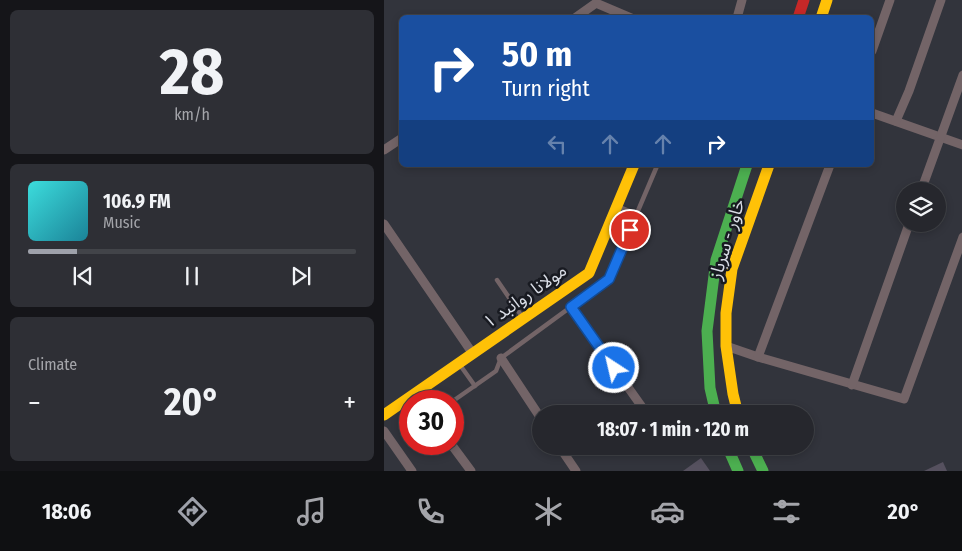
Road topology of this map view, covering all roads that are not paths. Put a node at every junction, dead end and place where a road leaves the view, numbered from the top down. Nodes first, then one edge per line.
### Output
1 (742, 0) edge
2 (804, 0) edge
3 (827, 0) edge
4 (890, 0) edge
5 (942, 0) edge
6 (597, 1) edge
7 (579, 15) edge
8 (625, 15) edge
9 (737, 15) edge
10 (799, 15) edge
11 (822, 15) edge
12 (874, 45) edge
13 (962, 75) edge
14 (874, 114) edge
15 (896, 121) junction
16 (940, 138) junction
17 (399, 140) edge
18 (962, 145) edge
19 (384, 150) edge
20 (633, 167) edge
21 (657, 167) edge
22 (746, 167) edge
23 (768, 167) edge
24 (829, 167) edge
25 (923, 182) edge
26 (617, 206) junction
27 (637, 214) junction
28 (384, 224) edge
29 (906, 232) edge
30 (962, 237) edge
31 (497, 280) dead end
32 (571, 307) junction
33 (524, 319) junction
34 (726, 346) junction
35 (473, 354) junction
36 (758, 357) junction
37 (501, 358) junction
38 (459, 364) junction
39 (852, 385) junction
40 (475, 386) junction
41 (464, 394) edge
42 (532, 405) edge
43 (641, 405) edge
44 (714, 405) edge
45 (736, 405) edge
46 (384, 415) edge
47 (384, 431) edge
48 (459, 455) edge
49 (566, 455) edge
50 (731, 455) edge
51 (755, 455) edge
52 (412, 471) edge
53 (471, 471) edge
54 (576, 471) edge
55 (738, 471) edge
56 (763, 471) edge

1 - 9 street
2 - 10 street
3 - 11 street
4 - 12 street
5 - 15 street
6 - 7 street
6 - 8 street
13 - 16 street
14 - 15 street
15 - 16 street
16 - 18 street
16 - 25 street
17 - 19 street
20 - 26 street, مولانا روانبد ۱
21 - 27 lane
22 - 44 street, خاور - سرباز
23 - 34 street, خاور - سرباز
24 - 36 street
26 - 27 lane
26 - 33 street, مولانا روانبد ۱
27 - 32 lane
28 - 35 street
29 - 39 street
30 - 39 street
31 - 33 lane
32 - 37 lane
32 - 43 street
33 - 35 street, مولانا روانبد ۱
34 - 36 street
34 - 45 street, خاور - سرباز
35 - 38 street, مولانا روانبد ۱
36 - 39 street
37 - 40 lane
37 - 42 street
38 - 40 lane
38 - 46 street, مولانا روانبد ۱
40 - 41 lane
47 - 52 street
48 - 53 street
49 - 54 street
50 - 55 street
51 - 56 street

